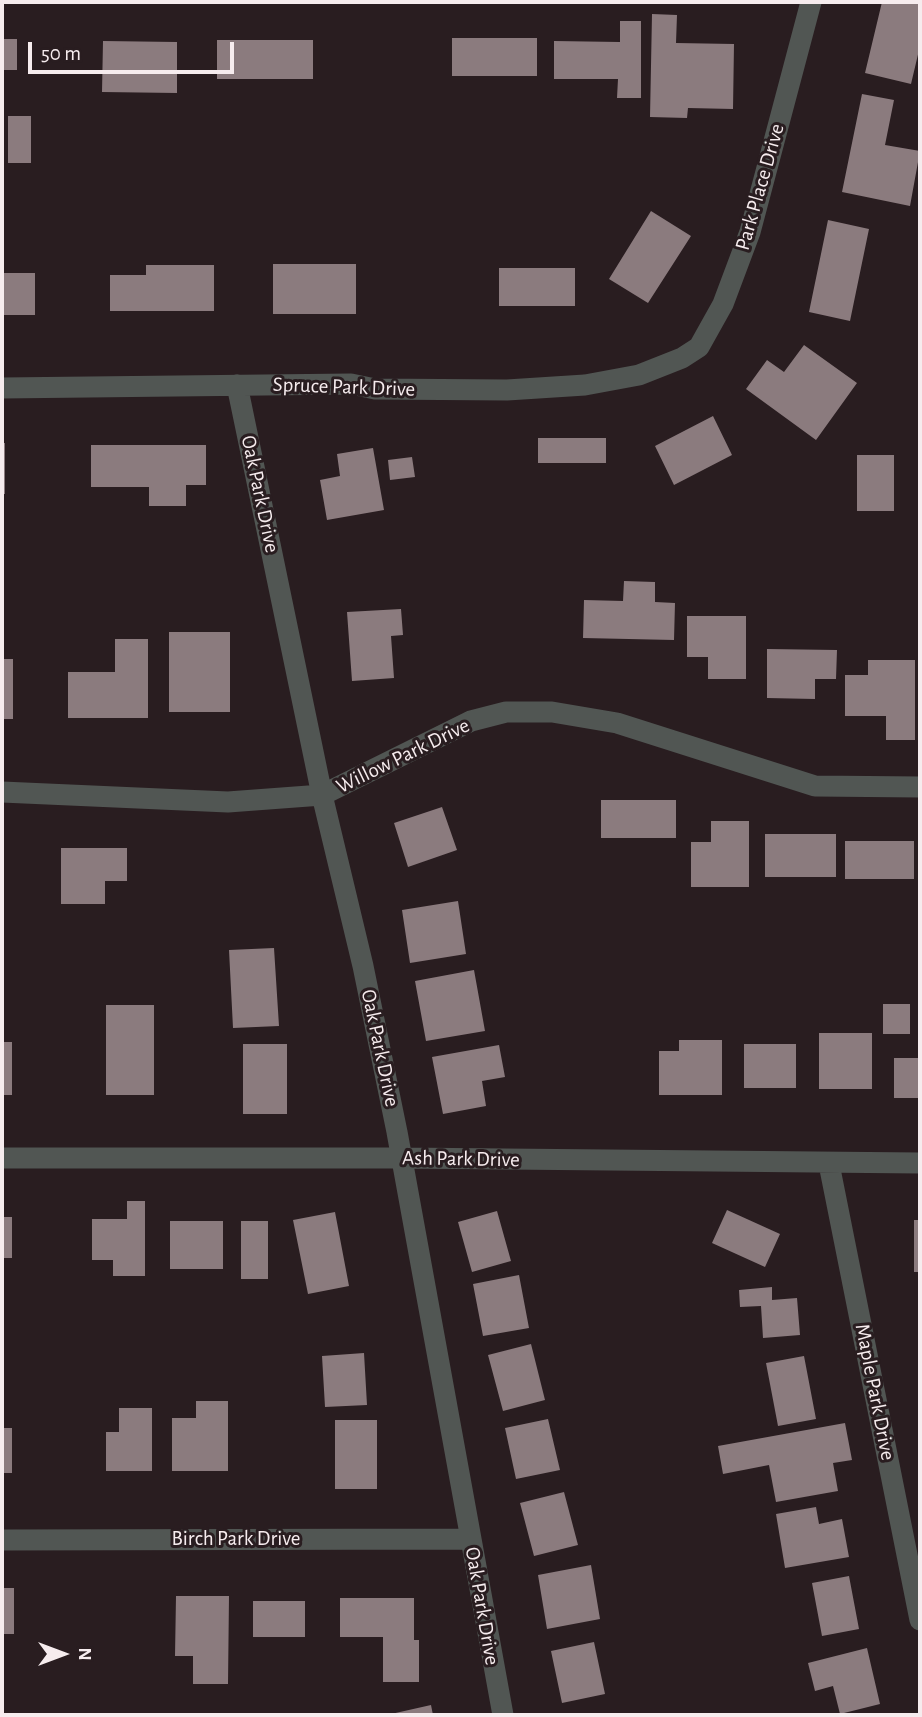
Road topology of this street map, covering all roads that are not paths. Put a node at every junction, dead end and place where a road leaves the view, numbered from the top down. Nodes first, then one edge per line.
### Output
1 (811, 2) edge
2 (682, 358) joint
3 (237, 386) junction
4 (2, 388) edge
5 (920, 787) edge
6 (2, 792) edge
7 (322, 795) junction
8 (2, 1158) edge
9 (402, 1158) junction
10 (920, 1163) edge
11 (829, 1164) junction
12 (470, 1539) junction
13 (2, 1540) edge
14 (912, 1541) edge
15 (920, 1620) edge
16 (503, 1715) edge

1 - 2 street, Park Place Drive
2 - 3 street, Spruce Park Drive
3 - 4 street, Spruce Park Drive
3 - 7 street, Oak Park Drive
5 - 7 street, Willow Park Drive
6 - 7 street, Willow Park Drive
7 - 9 street, Oak Park Drive
8 - 9 street, Ash Park Drive
9 - 11 street, Ash Park Drive
9 - 12 street, Oak Park Drive
10 - 11 street, Ash Park Drive
11 - 14 street, Maple Park Drive
12 - 13 street, Birch Park Drive
12 - 16 street, Oak Park Drive
14 - 15 street, Maple Park Drive

